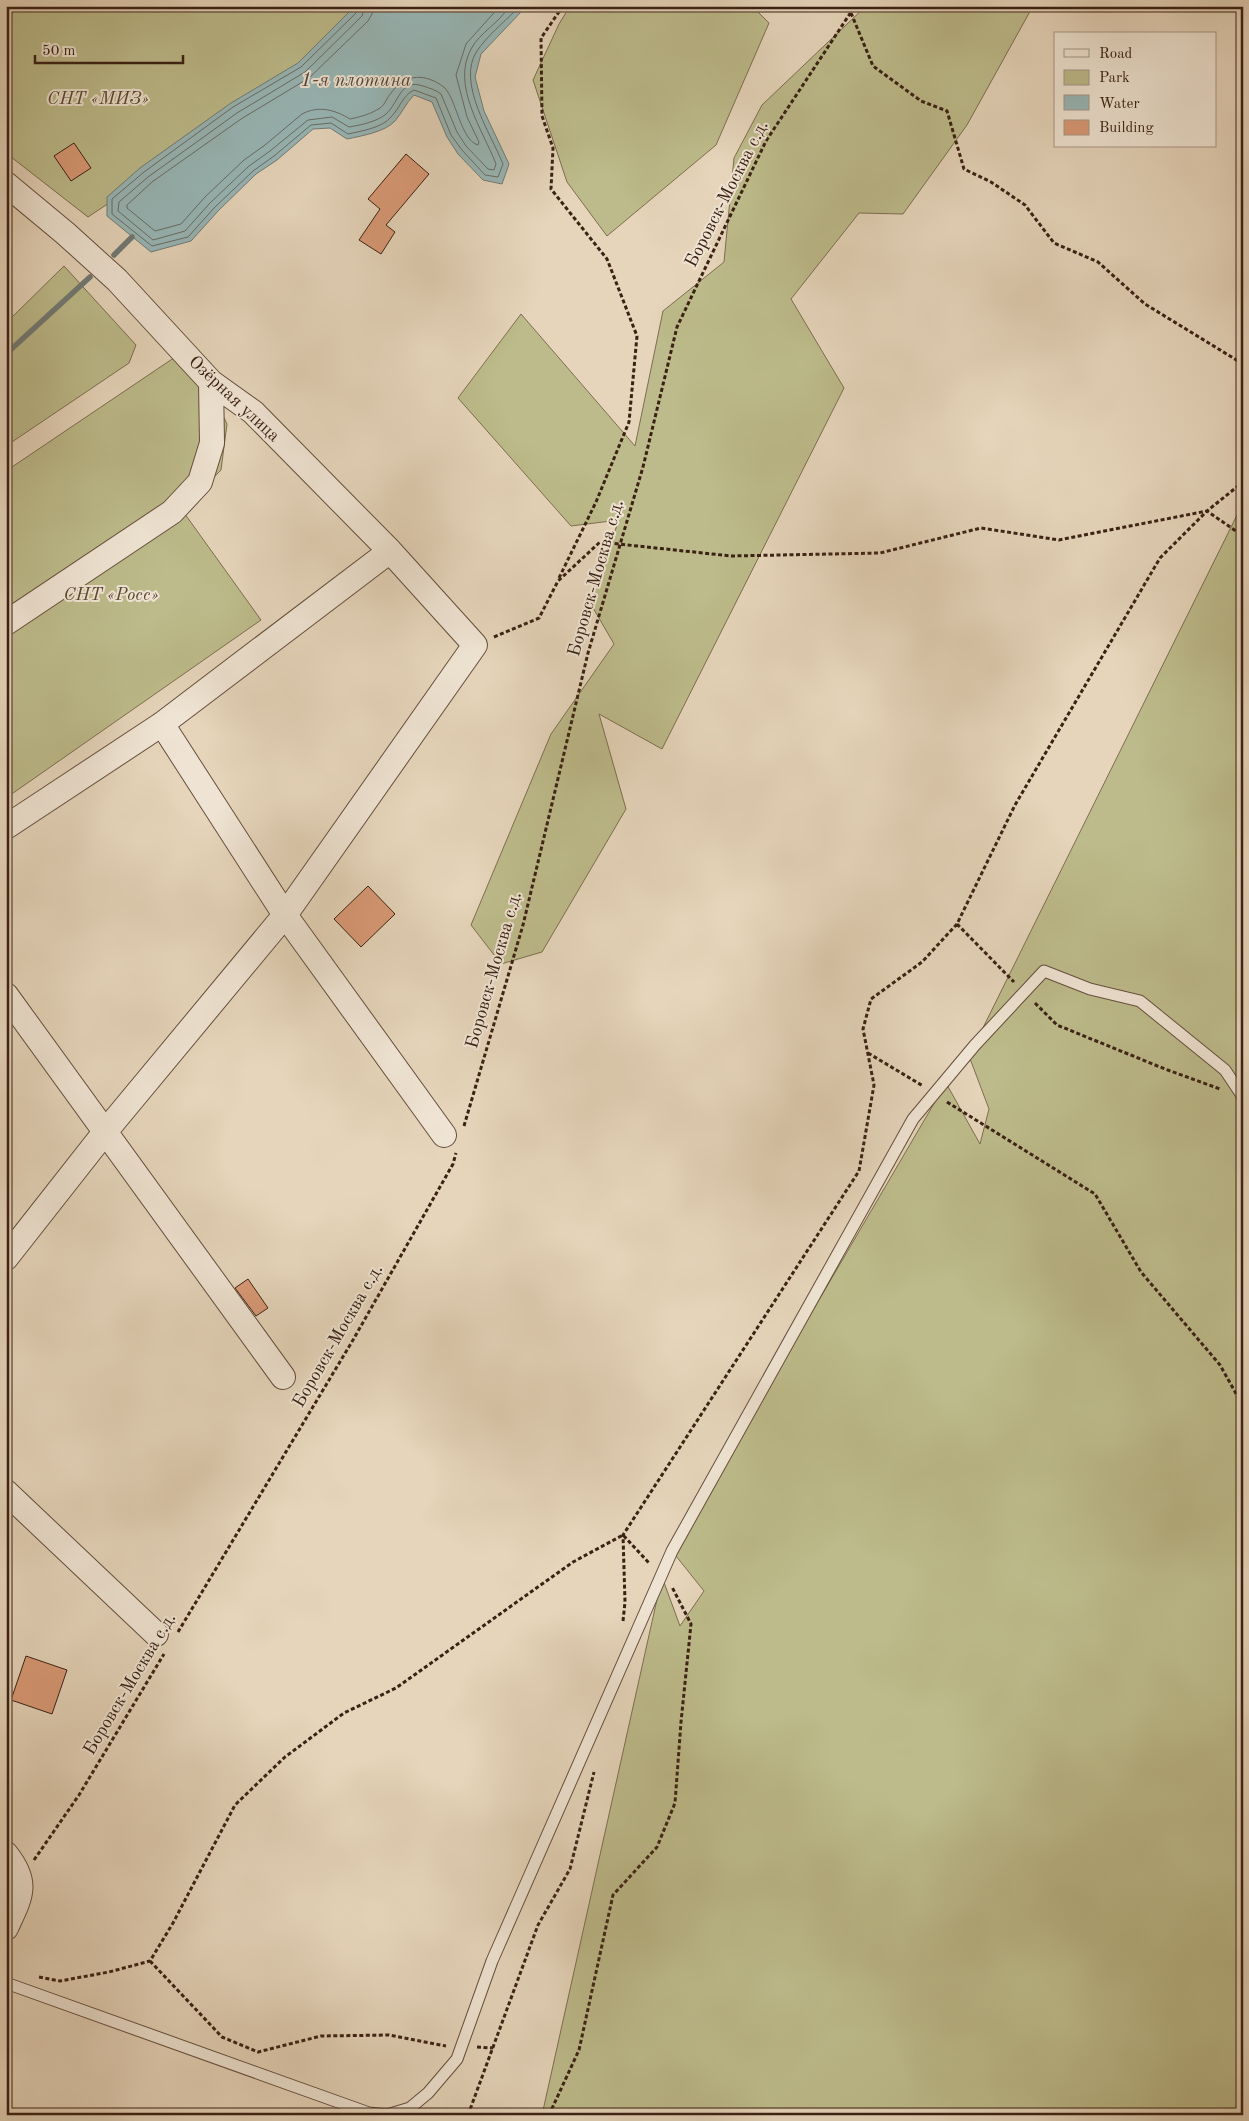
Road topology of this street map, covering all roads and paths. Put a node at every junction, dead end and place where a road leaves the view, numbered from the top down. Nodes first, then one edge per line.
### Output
1 (563, 6) edge
2 (855, 6) edge
3 (850, 12) junction
4 (6, 184) edge
5 (1243, 364) edge
6 (210, 382) junction
7 (1243, 482) edge
8 (1207, 511) junction
9 (1243, 536) edge
10 (390, 551) junction
11 (558, 581) junction
12 (6, 623) edge
13 (475, 645) junction
14 (162, 724) junction
15 (6, 827) edge
16 (284, 915) junction
17 (956, 924) junction
18 (1024, 992) junction
19 (6, 995) edge
20 (868, 1053) junction
21 (1226, 1091) dead end
22 (934, 1094) junction
23 (1243, 1097) edge
24 (104, 1132) junction
25 (454, 1138) junction
26 (6, 1258) edge
27 (283, 1377) dead end
28 (1243, 1406) edge
29 (6, 1492) edge
30 (623, 1535) junction
31 (662, 1576) junction
32 (622, 1630) dead end
33 (166, 1639) junction
34 (596, 1763) dead end
35 (15, 1868) edge
36 (6, 1928) edge
37 (150, 1962) junction
38 (32, 1976) dead end
39 (6, 1984) edge
40 (462, 2047) junction
41 (493, 2048) junction
42 (387, 2115) edge
43 (468, 2115) edge
44 (549, 2115) edge

1 - 11 path
2 - 3 path, Боровск-Москва с.д.
3 - 5 path
3 - 25 path, Боровск-Москва с.д.
4 - 6 street, Озёрная улица
6 - 10 street, Озёрная улица
6 - 12 street
7 - 8 path
8 - 9 path
8 - 11 path
8 - 17 path
10 - 13 street, Озёрная улица
10 - 14 street
11 - 13 path
13 - 16 street
14 - 15 street
14 - 16 street
16 - 24 street
16 - 25 street
17 - 18 path
17 - 20 path
18 - 21 path
18 - 22 lane
18 - 23 lane
19 - 24 street
20 - 22 path
20 - 30 path
22 - 28 path
22 - 31 lane
24 - 26 street
24 - 27 street
25 - 33 path, Боровск-Москва с.д.
29 - 33 street
30 - 31 path
30 - 32 path
30 - 37 path
31 - 40 lane
31 - 44 path
33 - 35 path, Боровск-Москва с.д.
34 - 41 path
35 - 36 street
37 - 38 path
37 - 40 path
39 - 42 lane
40 - 41 path
40 - 42 lane
41 - 43 path

